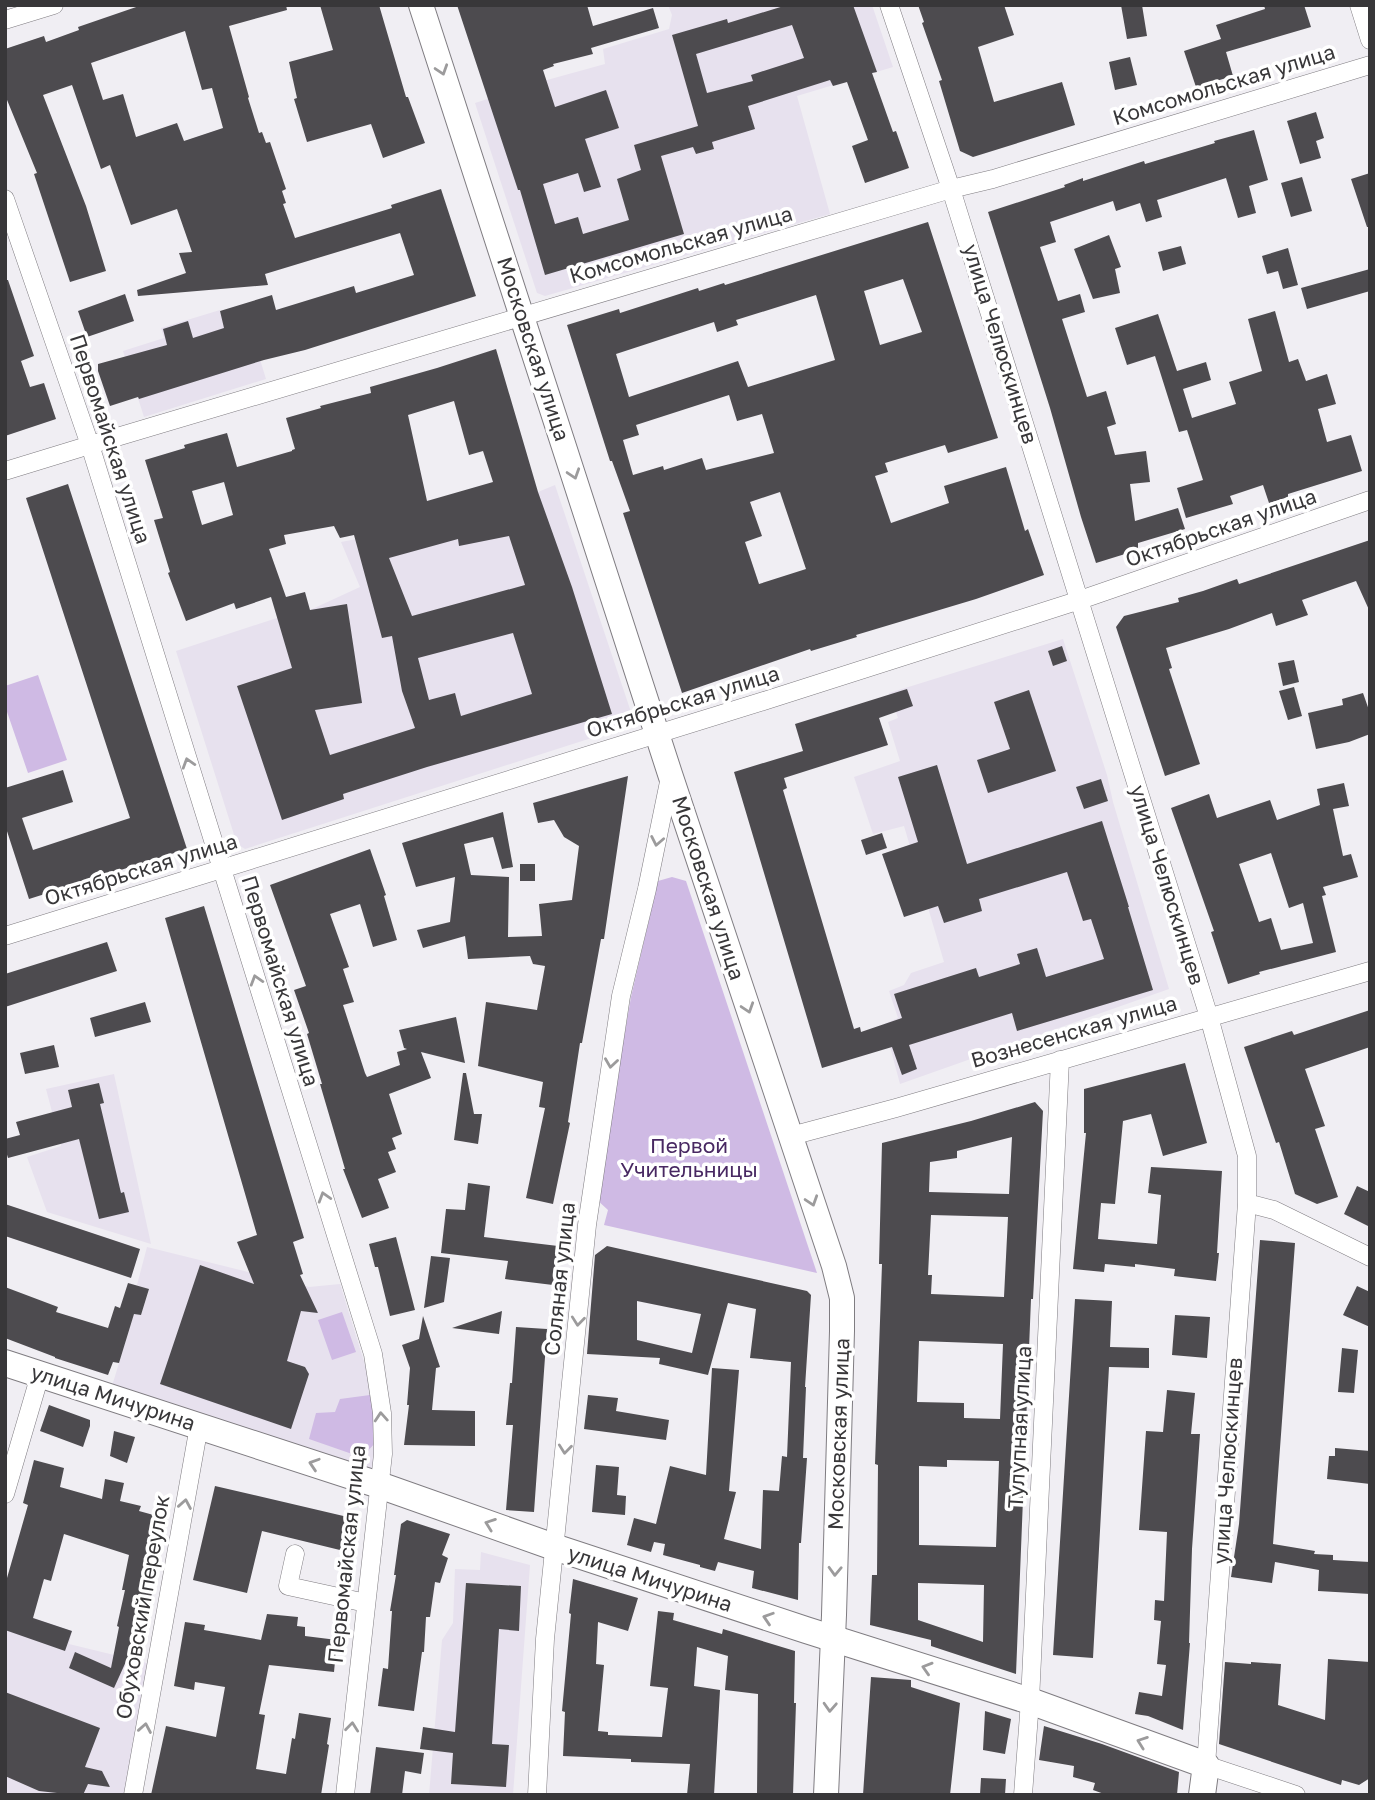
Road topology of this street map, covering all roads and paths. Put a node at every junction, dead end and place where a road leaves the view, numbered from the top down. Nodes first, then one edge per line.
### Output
1 (54, 5) edge
2 (421, 5) edge
3 (888, 5) edge
4 (1359, 5) edge
5 (5, 20) edge
6 (1370, 40) edge
7 (1370, 65) edge
8 (951, 189) junction
9 (5, 199) edge
10 (522, 316) junction
11 (90, 445) junction
12 (5, 471) edge
13 (1370, 500) edge
14 (1080, 600) junction
15 (657, 734) junction
16 (670, 774) junction
17 (221, 868) junction
18 (5, 936) edge
19 (1370, 971) edge
20 (1209, 1017) junction
21 (1060, 1060) junction
22 (791, 1136) junction
23 (1247, 1203) junction
24 (1370, 1257) edge
25 (5, 1363) edge
26 (40, 1374) junction
27 (199, 1426) junction
28 (379, 1485) junction
29 (5, 1494) edge
30 (554, 1547) junction
31 (295, 1554) dead end
32 (366, 1603) junction
33 (833, 1639) junction
34 (1030, 1700) junction
35 (1206, 1765) junction
36 (133, 1795) edge
37 (345, 1795) edge
38 (537, 1795) edge
39 (826, 1795) edge
40 (1023, 1795) edge
41 (1202, 1795) edge
42 (1296, 1795) edge

1 - 5 street
2 -> 10 main road, Московская улица
3 - 8 street, улица Челюскинцев
4 - 6 street
7 - 8 street, Комсомольская улица
8 - 10 street, Комсомольская улица
8 - 14 street, улица Челюскинцев
9 - 11 street, Первомайская улица
10 - 11 street, Комсомольская улица
10 -> 15 main road, Московская улица
11 - 12 street, Комсомольская улица
17 -> 11 street, Первомайская улица
13 - 14 street, Октябрьская улица
14 - 15 street, Октябрьская улица
14 - 20 street, улица Челюскинцев
15 - 16 main road, Московская улица
15 - 17 street, Октябрьская улица
16 -> 22 main road, Московская улица
16 -> 30 street, Соляная улица
17 - 18 street, Октябрьская улица
28 -> 17 street, Первомайская улица
19 - 20 street, Вознесенская улица
20 - 21 street, Вознесенская улица
20 - 23 street, улица Челюскинцев
21 - 22 street, Вознесенская улица
21 - 34 street, Тулупная улица
22 -> 33 main road, Московская улица
23 - 24 street
23 - 35 street, улица Челюскинцев
25 - 26 main road, улица Мичурина
26 - 27 main road, улица Мичурина
26 - 29 street
28 -> 27 main road, улица Мичурина
36 -> 27 street, Обуховский переулок
30 -> 28 main road, улица Мичурина
28 - 32 street, Первомайская улица
33 -> 30 main road, улица Мичурина
30 - 38 street, Соляная улица
31 - 32 street
37 -> 32 street, Первомайская улица
34 -> 33 main road, улица Мичурина
33 -> 39 main road, Московская улица
35 -> 34 main road, улица Мичурина
34 - 40 street, Тулупная улица
35 - 41 main road, улица Челюскинцев
35 - 42 street, улица Мичурина

